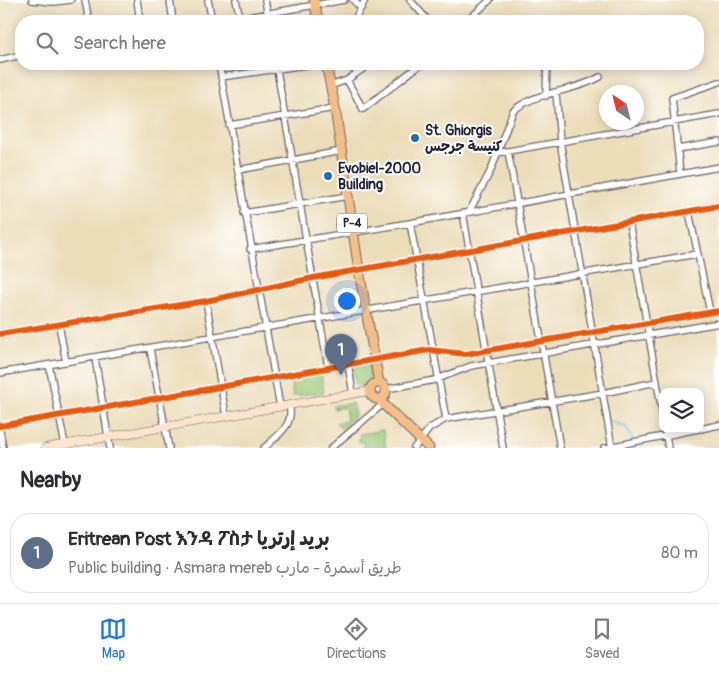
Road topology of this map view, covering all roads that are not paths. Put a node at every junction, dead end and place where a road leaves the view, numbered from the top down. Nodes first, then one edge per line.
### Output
1 (32, 0) edge
2 (71, 0) edge
3 (85, 0) edge
4 (137, 0) edge
5 (170, 0) edge
6 (208, 0) edge
7 (236, 0) edge
8 (265, 0) edge
9 (344, 0) edge
10 (353, 0) edge
11 (365, 0) edge
12 (410, 0) edge
13 (490, 0) edge
14 (315, 3) edge
15 (361, 8) junction
16 (268, 14) junction
17 (88, 15) edge
18 (139, 15) edge
19 (172, 15) edge
20 (211, 15) edge
21 (239, 15) edge
22 (261, 15) edge
23 (357, 15) edge
24 (422, 15) edge
25 (474, 15) edge
26 (15, 57) edge
27 (0, 60) edge
28 (220, 70) edge
29 (256, 70) edge
30 (277, 70) edge
31 (327, 70) edge
32 (361, 70) edge
33 (413, 70) edge
34 (548, 70) edge
35 (221, 77) junction
36 (600, 77) dead end
37 (347, 80) junction
38 (719, 82) edge
39 (330, 86) junction
40 (556, 93) junction
41 (546, 96) junction
42 (335, 108) junction
43 (719, 114) edge
44 (284, 116) junction
45 (673, 122) junction
46 (229, 125) junction
47 (560, 141) junction
48 (719, 142) edge
49 (678, 149) junction
50 (342, 151) junction
51 (508, 151) junction
52 (497, 153) junction
53 (292, 160) junction
54 (719, 167) edge
55 (238, 170) junction
56 (680, 173) junction
57 (569, 194) junction
58 (348, 196) junction
59 (517, 203) junction
60 (301, 204) junction
61 (719, 206) edge
62 (466, 212) junction
63 (689, 212) junction
64 (244, 213) junction
65 (629, 222) junction
66 (410, 223) junction
67 (354, 232) junction
68 (576, 232) junction
69 (307, 240) junction
70 (524, 241) junction
71 (250, 249) junction
72 (470, 251) junction
73 (697, 254) junction
74 (416, 260) junction
75 (636, 264) junction
76 (359, 271) junction
77 (584, 274) junction
78 (314, 278) junction
79 (530, 283) junction
80 (258, 290) junction
81 (477, 292) junction
82 (206, 301) junction
83 (424, 301) junction
84 (366, 311) junction
85 (719, 311) edge
86 (710, 312) junction
87 (320, 319) junction
88 (646, 323) junction
89 (719, 323) edge
90 (60, 325) junction
91 (265, 328) junction
92 (594, 332) junction
93 (0, 334) edge
94 (648, 336) junction
95 (212, 338) junction
96 (541, 342) junction
97 (596, 344) junction
98 (150, 349) junction
99 (433, 350) junction
100 (487, 351) junction
101 (543, 354) junction
102 (95, 358) junction
103 (375, 359) junction
104 (66, 362) junction
105 (489, 363) junction
106 (348, 364) junction
107 (49, 365) junction
108 (328, 368) junction
109 (0, 373) edge
110 (274, 377) junction
111 (438, 379) junction
112 (656, 382) junction
113 (383, 386) junction
114 (220, 387) junction
115 (369, 392) junction
116 (353, 394) junction
117 (603, 394) junction
118 (659, 397) edge
119 (160, 398) junction
120 (552, 401) junction
121 (381, 402) junction
122 (289, 406) junction
123 (280, 407) junction
124 (103, 408) junction
125 (498, 410) junction
126 (58, 416) junction
127 (226, 416) junction
128 (446, 419) junction
129 (719, 425) edge
130 (0, 426) edge
131 (165, 427) junction
132 (704, 428) edge
133 (0, 431) edge
134 (662, 433) edge
135 (666, 433) edge
136 (108, 437) junction
137 (421, 440) junction
138 (65, 445) junction
139 (612, 447) edge
140 (3, 448) edge
141 (46, 448) edge
142 (110, 448) edge
143 (169, 448) edge
144 (264, 448) edge
145 (331, 448) edge
146 (414, 448) edge
147 (430, 448) edge
148 (504, 448) edge
149 (560, 448) edge
150 (604, 448) edge
151 (668, 448) edge

1 - 2 street
3 - 17 street
4 - 18 street
5 - 19 street
6 - 20 street
7 - 21 street
8 - 16 street
9 - 14 street
10 - 15 street
11 - 15 street
12 - 24 street
13 - 25 street
14 - 16 street
15 - 23 street
16 - 22 street
26 - 27 street
28 - 35 street
29 - 35 street
30 - 44 street
31 - 39 highway, P-4
32 - 37 street
33 - 37 street
34 - 41 street
35 - 46 street
36 - 40 street
37 - 39 street
38 - 45 street
39 - 42 highway, P-4
40 - 41 street
40 - 47 street
41 - 52 street
42 - 44 street
42 - 50 highway, P-4
43 - 45 street
44 - 46 street
44 - 53 street
45 - 47 street
45 - 49 street
46 - 55 street
47 - 51 street
47 - 57 street
48 - 49 street
49 - 56 street
50 - 53 street
50 - 58 highway, P-4
51 - 52 street
51 - 59 street
52 - 62 street
53 - 55 street
53 - 60 street
54 - 56 street
55 - 64 street
56 - 57 street
57 - 59 street
57 - 68 street
58 - 60 street
58 - 67 highway, P-4
59 - 62 street
59 - 70 street
60 - 64 street
60 - 69 street
61 - 63 street
62 - 66 street
62 - 72 street
63 - 65 street
63 - 73 street
64 - 71 street
65 - 68 street
65 - 75 street
66 - 67 street
66 - 74 street
67 - 69 street
67 - 76 highway, P-4
68 - 70 street
68 - 77 street
69 - 71 street
69 - 78 street
70 - 72 street
70 - 79 street
71 - 80 street
72 - 74 street
72 - 81 street
73 - 75 street
73 - 86 street
74 - 76 street
74 - 83 street
75 - 77 street
75 - 88 street
76 - 78 street
76 - 84 highway, P-4
77 - 79 street
77 - 92 street
78 - 80 street
78 - 87 street
79 - 81 street
79 - 96 street
80 - 82 street
80 - 91 street
81 - 83 street
81 - 100 street
82 - 90 street
82 - 95 street
83 - 84 street
83 - 99 street
84 - 87 street
84 - 103 highway, P-4
85 - 86 street
86 - 88 street
87 - 91 street
87 - 108 street
88 - 92 street
88 - 94 street
89 - 94 street
90 - 93 street
90 - 104 street
91 - 95 street
91 - 110 street
92 - 96 street
92 - 97 street
94 - 97 street
94 - 112 street
95 - 98 street
95 - 114 street
96 - 100 street
96 - 101 street
97 - 101 street
97 - 117 street
98 - 102 street
98 - 119 street
99 - 100 street
99 - 103 street
99 - 111 street
100 - 105 street
101 - 105 street
101 - 120 street
102 - 104 street
102 - 124 street
103 - 106 street
103 - 113 highway, P-4
104 - 107 street
105 - 111 street
105 - 125 street
106 - 108 street
106 - 116 street
107 - 109 street
107 - 126 street
108 - 110 street
110 - 114 street
110 - 123 street
111 - 113 street
111 - 128 street
112 - 117 street
112 - 118 street
113 - 115 highway
113 - 121 highway
114 - 119 street
114 - 127 street
115 - 116 main road
115 - 121 highway
116 - 122 main road
117 - 120 street
117 - 139 street
119 - 124 street
119 - 131 street
120 - 125 street
120 - 149 street
121 - 137 highway
121 - 145 street
122 - 123 main road
122 - 144 street
123 - 127 main road
124 - 126 street
124 - 136 street
125 - 128 street
125 - 148 street
126 - 130 street
126 - 138 street
127 - 131 main road
128 - 137 street
129 - 132 street
131 - 136 main road
131 - 143 street
133 - 140 street
134 - 139 street
135 - 151 street
136 - 138 main road
136 - 142 street
137 - 146 street
137 - 147 highway
138 - 141 main road
139 - 150 street

